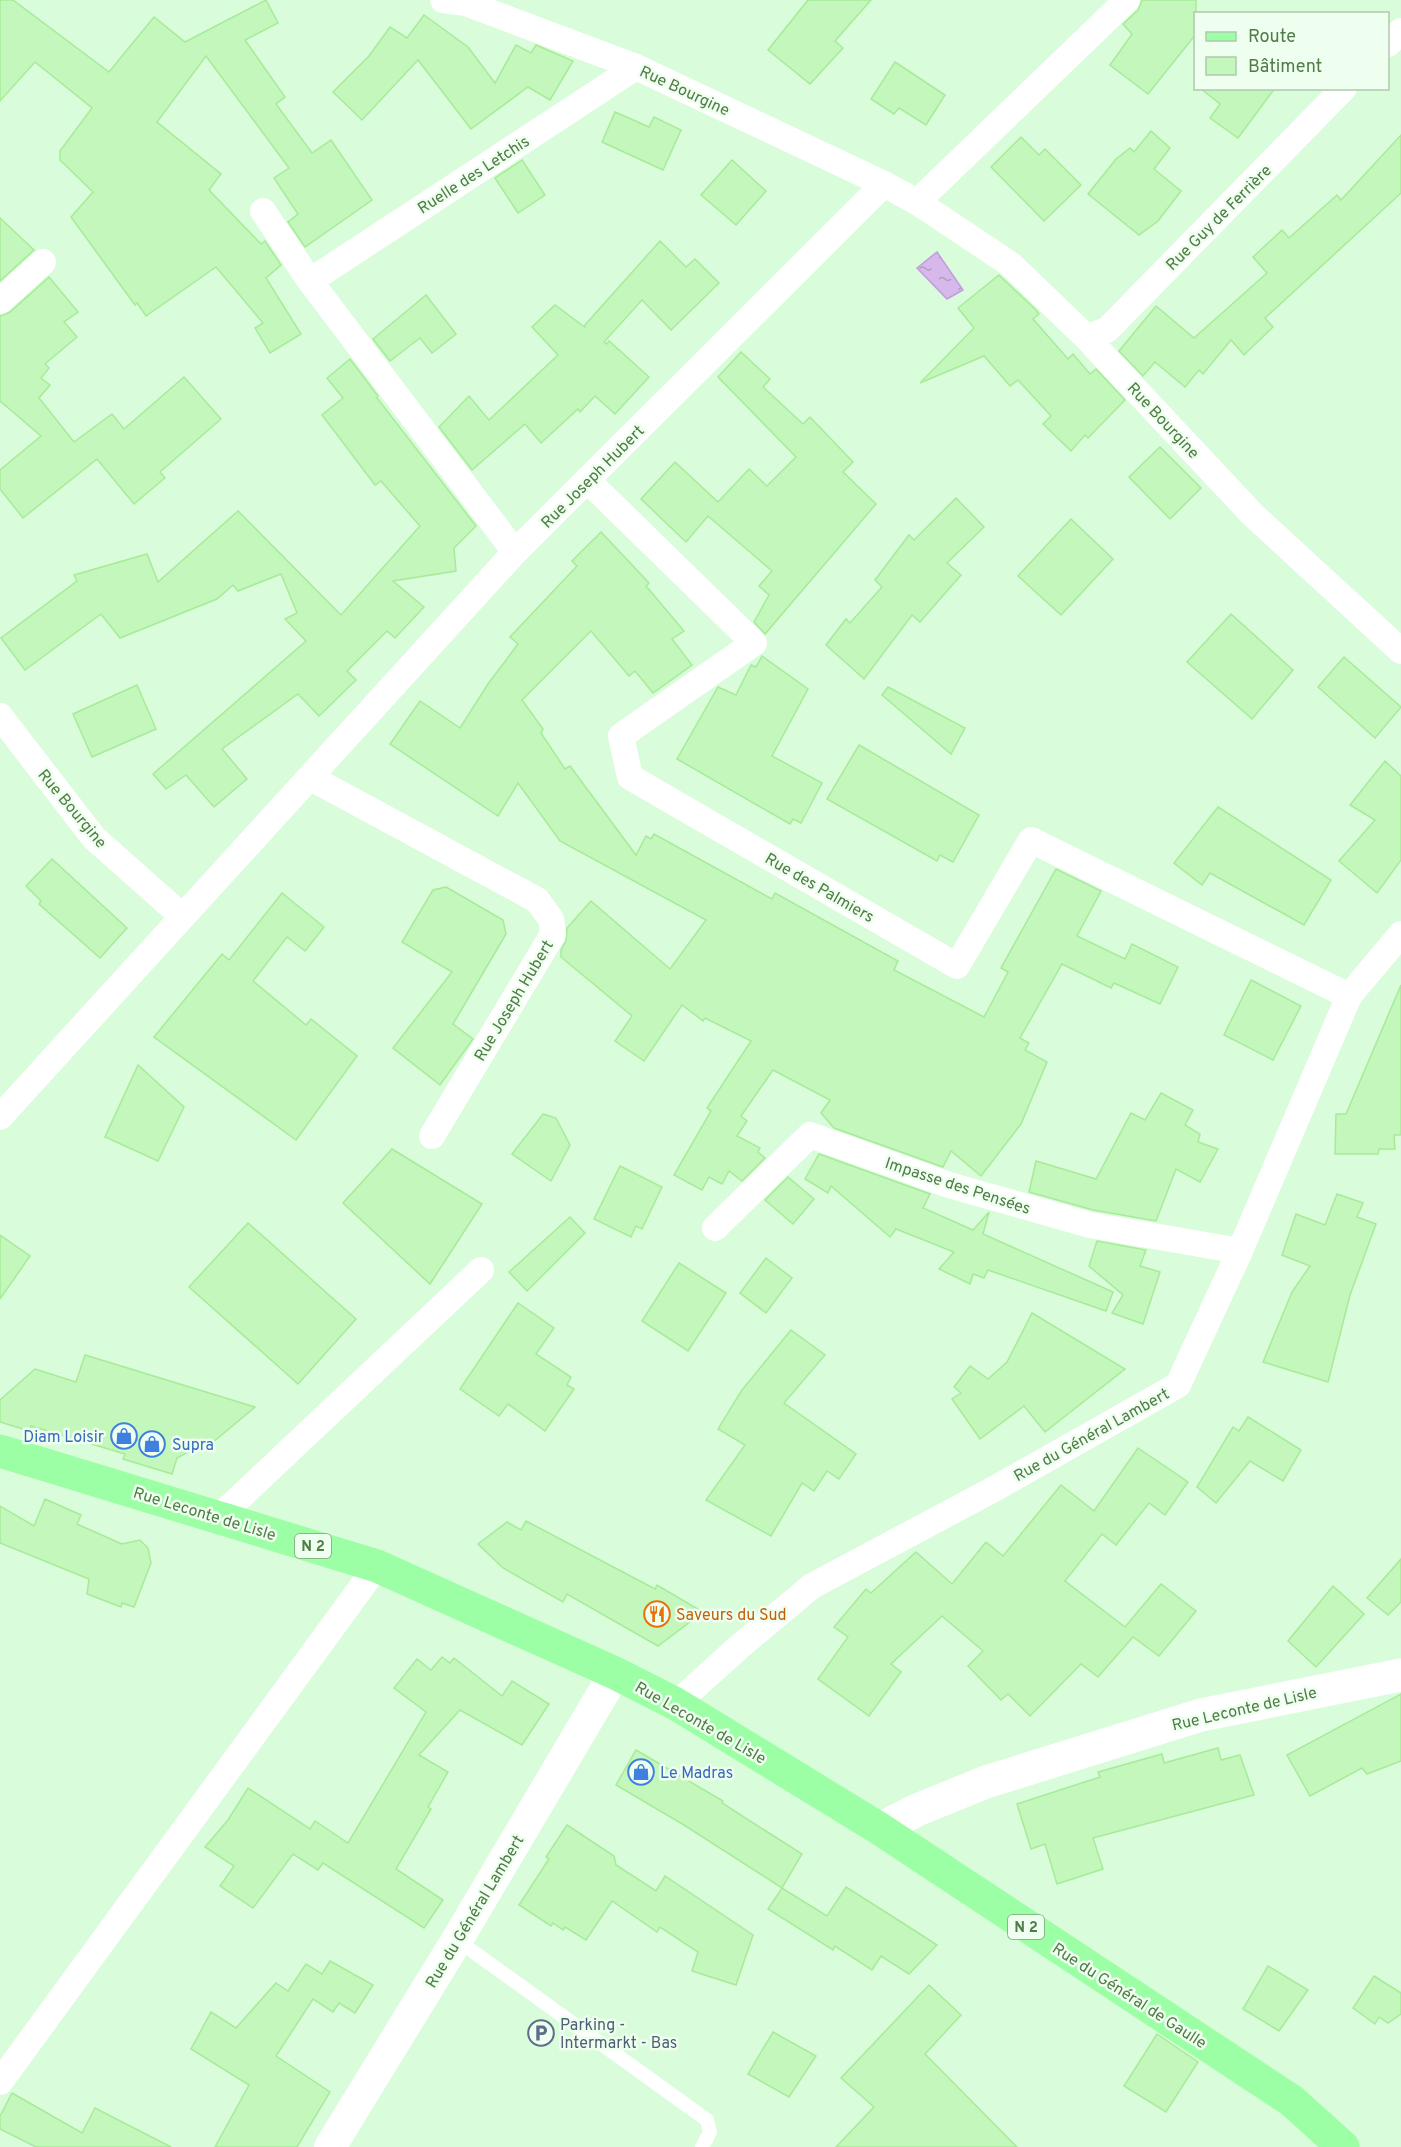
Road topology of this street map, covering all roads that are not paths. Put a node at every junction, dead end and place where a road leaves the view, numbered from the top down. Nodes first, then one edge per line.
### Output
1 (443, 0) edge
2 (1127, 0) edge
3 (1401, 31) edge
4 (1389, 43) edge
5 (636, 67) junction
6 (1342, 90) edge
7 (884, 184) junction
8 (917, 202) junction
9 (263, 211) dead end
10 (43, 262) dead end
11 (310, 281) junction
12 (0, 301) edge
13 (1086, 337) junction
14 (587, 480) junction
15 (515, 552) junction
16 (1401, 651) edge
17 (0, 716) edge
18 (311, 778) junction
19 (182, 916) junction
20 (1401, 934) edge
21 (1349, 996) junction
22 (0, 1117) edge
23 (432, 1136) dead end
24 (715, 1228) dead end
25 (1240, 1251) junction
26 (481, 1270) dead end
27 (0, 1451) edge
28 (219, 1517) junction
29 (377, 1566) junction
30 (615, 1673) junction
31 (1401, 1675) edge
32 (676, 1704) junction
33 (880, 1829) junction
34 (457, 1940) junction
35 (0, 2082) edge
36 (330, 2147) edge
37 (702, 2147) edge
38 (1343, 2147) edge

1 - 5 street, Rue Bourgine
2 - 8 street
3 - 4 street
5 - 7 street, Rue Bourgine
5 - 11 street, Ruelle des Letchis
6 - 13 street, Rue Guy de Ferrière
7 - 8 street, Rue Bourgine
7 - 14 street, Rue Joseph Hubert
8 - 13 street, Rue Bourgine
9 - 11 street
10 - 12 street
11 - 15 street
13 - 16 street, Rue Bourgine
14 - 15 street, Rue Joseph Hubert
14 - 21 street, Rue des Palmiers
15 - 18 street, Rue Joseph Hubert
17 - 19 street, Rue Bourgine
18 - 19 street, Rue Joseph Hubert
18 - 23 street, Rue Joseph Hubert
19 - 22 street, Rue Joseph Hubert
20 - 21 street, Rue du Général Lambert
21 - 25 street, Rue du Général Lambert
24 - 25 street, Impasse des Pensées
25 - 32 street, Rue du Général Lambert
26 - 28 street
27 - 28 main road, Rue Leconte de Lisle / N 2
28 - 29 main road, Rue Leconte de Lisle / N 2
29 - 30 main road, Rue Leconte de Lisle / N 2
29 - 35 street
30 - 32 main road, Rue Leconte de Lisle / N 2
30 - 34 street, Rue du Général Lambert
31 - 33 main road, Rue Leconte de Lisle
32 - 33 main road, Rue Leconte de Lisle / N 2
33 - 38 main road, Rue du Général de Gaulle / N 2
34 - 36 street, Rue du Général Lambert
34 - 37 lane

